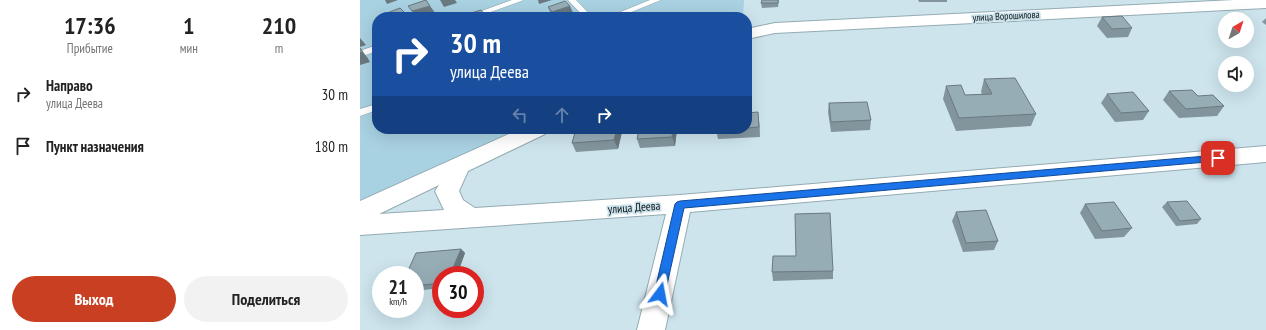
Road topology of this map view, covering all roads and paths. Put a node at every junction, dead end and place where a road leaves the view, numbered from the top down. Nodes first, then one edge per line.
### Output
1 (520, 0) edge
2 (572, 0) edge
3 (657, 0) edge
4 (1264, 3) edge
5 (484, 12) edge
6 (583, 12) edge
7 (625, 12) edge
8 (752, 33) edge
9 (372, 50) edge
10 (360, 54) edge
11 (372, 109) edge
12 (360, 113) edge
13 (527, 134) edge
14 (1266, 154) edge
15 (460, 165) junction
16 (680, 204) junction
17 (360, 212) edge
18 (472, 218) junction
19 (360, 225) edge
20 (651, 330) edge

1 - 5 lane
2 - 6 lane
3 - 7 lane
4 - 8 street, улица Ворошилова
9 - 10 lane
11 - 12 lane
13 - 15 street
14 - 16 street, улица Деева
15 - 17 street
15 - 18 street
16 - 18 street, улица Деева
16 - 20 street
18 - 19 street, улица Деева

